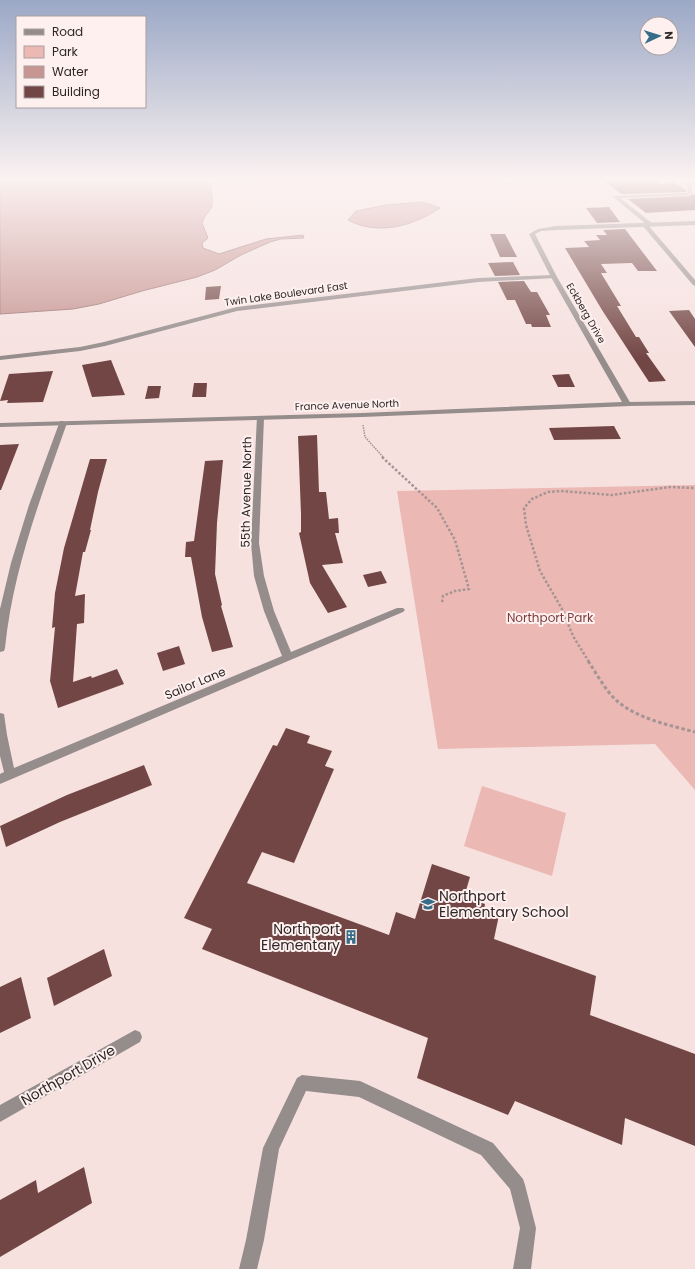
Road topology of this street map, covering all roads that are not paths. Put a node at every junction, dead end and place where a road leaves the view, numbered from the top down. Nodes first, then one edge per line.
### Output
1 (533, 239) edge
2 (657, 239) edge
3 (554, 277) junction
4 (695, 284) edge
5 (0, 358) edge
6 (695, 403) edge
7 (627, 404) junction
8 (260, 418) junction
9 (63, 423) junction
10 (0, 425) edge
11 (400, 610) dead end
12 (0, 648) edge
13 (288, 658) junction
14 (0, 717) edge
15 (5, 777) edge
16 (135, 1037) dead end
17 (0, 1114) edge
18 (248, 1269) edge
19 (522, 1269) edge

1 - 3 street, Eckberg Drive
2 - 4 street
3 - 5 street, Twin Lake Boulevard East
3 - 7 street, Eckberg Drive
6 - 7 street, France Avenue North
7 - 8 street, France Avenue North
8 - 9 street, France Avenue North
8 - 13 street, 55th Avenue North
9 - 10 street, France Avenue North
9 - 12 street
11 - 13 street, Sailor Lane
13 - 15 street, Sailor Lane
14 - 15 street
16 - 17 street, Northport Drive
18 - 19 street

